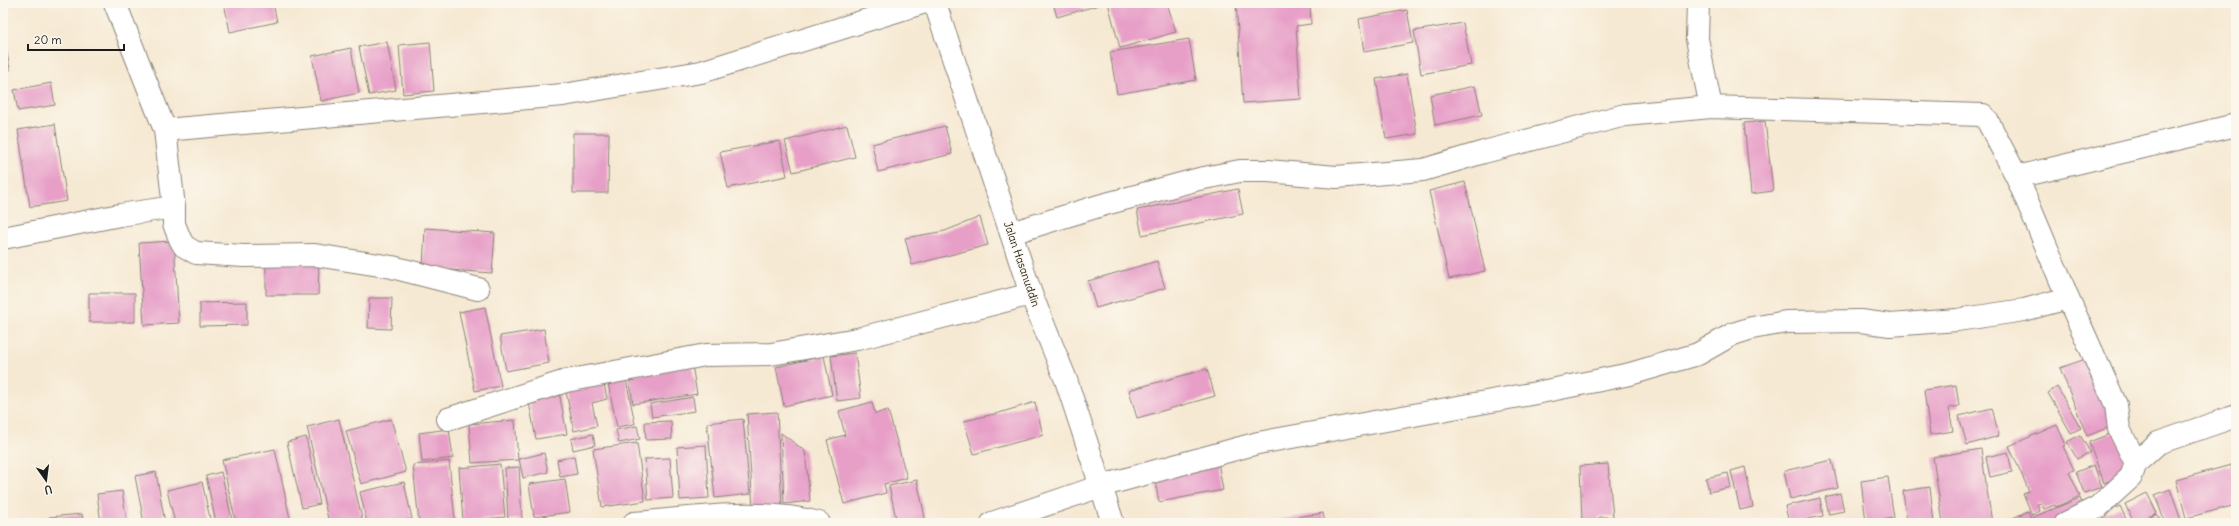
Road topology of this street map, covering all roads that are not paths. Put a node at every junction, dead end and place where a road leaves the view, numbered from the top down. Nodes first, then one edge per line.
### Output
1 (115, 3) edge
2 (922, 3) edge
3 (935, 3) edge
4 (1698, 3) edge
5 (1711, 107) junction
6 (2236, 125) edge
7 (165, 130) junction
8 (2017, 177) junction
9 (174, 207) junction
10 (1012, 233) junction
11 (3, 238) edge
12 (478, 289) dead end
13 (1031, 294) junction
14 (2068, 298) junction
15 (2236, 416) edge
16 (448, 419) dead end
17 (2136, 463) junction
18 (1101, 486) junction
19 (634, 523) edge
20 (819, 523) edge
21 (992, 523) edge
22 (1112, 523) edge
23 (2066, 523) edge

1 - 7 street
2 - 7 street
3 - 10 street, Jalan Hasanuddin
4 - 5 street
5 - 8 street
5 - 10 street
6 - 8 street
7 - 9 street
8 - 14 street
9 - 11 street
9 - 12 street
10 - 13 street, Jalan Hasanuddin
13 - 16 street
13 - 18 street, Jalan Hasanuddin
14 - 17 street
14 - 18 street
15 - 17 street
17 - 23 street
18 - 21 street
18 - 22 street, Jalan Hasanuddin
19 - 20 street

